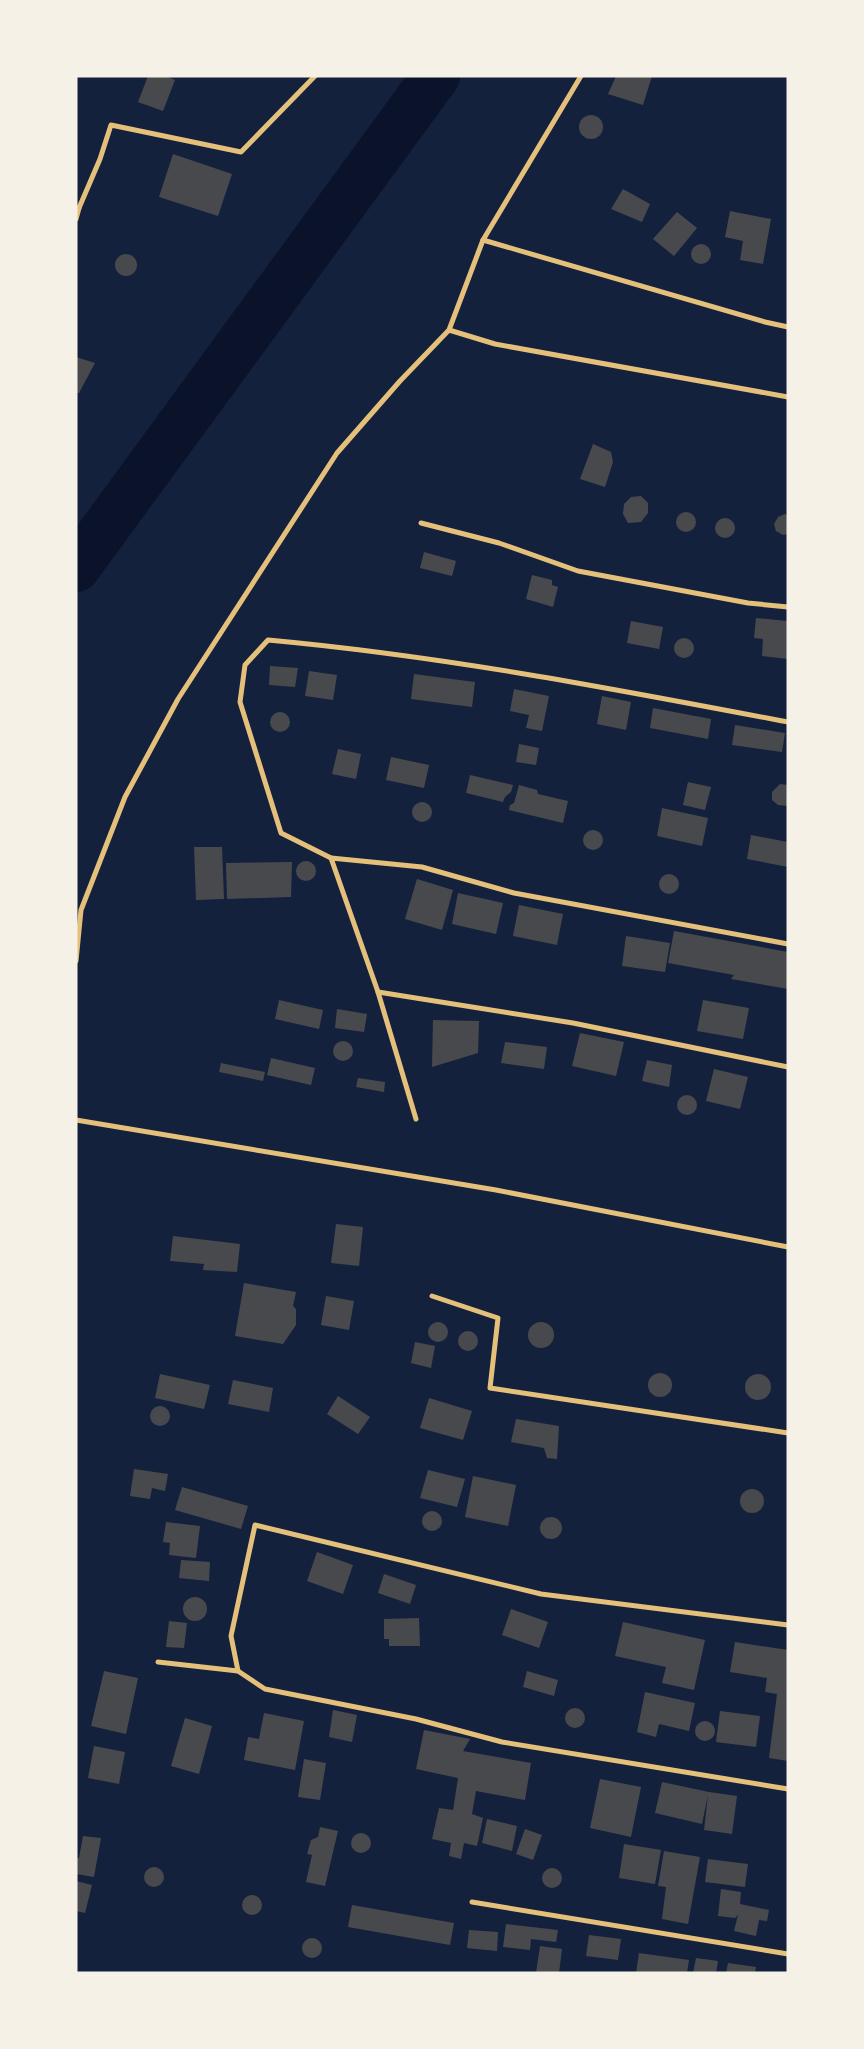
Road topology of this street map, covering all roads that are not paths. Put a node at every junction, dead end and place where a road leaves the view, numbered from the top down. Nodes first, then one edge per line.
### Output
1 (315, 76) edge
2 (581, 76) edge
3 (78, 208) edge
4 (76, 219) edge
5 (483, 240) junction
6 (788, 327) edge
7 (449, 330) junction
8 (788, 398) edge
9 (421, 523) dead end
10 (788, 607) edge
11 (788, 722) edge
12 (331, 858) junction
13 (788, 944) edge
14 (76, 961) edge
15 (378, 992) junction
16 (788, 1067) edge
17 (416, 1119) dead end
18 (76, 1120) edge
19 (788, 1247) edge
20 (432, 1296) dead end
21 (788, 1433) edge
22 (788, 1625) edge
23 (158, 1662) dead end
24 (238, 1671) junction
25 (788, 1789) edge
26 (472, 1902) dead end
27 (788, 1954) edge

1 - 3 street
2 - 5 street
3 - 4 street
5 - 6 street
5 - 7 street
7 - 8 street
7 - 14 street
9 - 10 street
11 - 12 street
12 - 13 street
12 - 15 street
15 - 16 street
15 - 17 street
18 - 19 street
20 - 21 street
22 - 24 street
23 - 24 street
24 - 25 street
26 - 27 street

